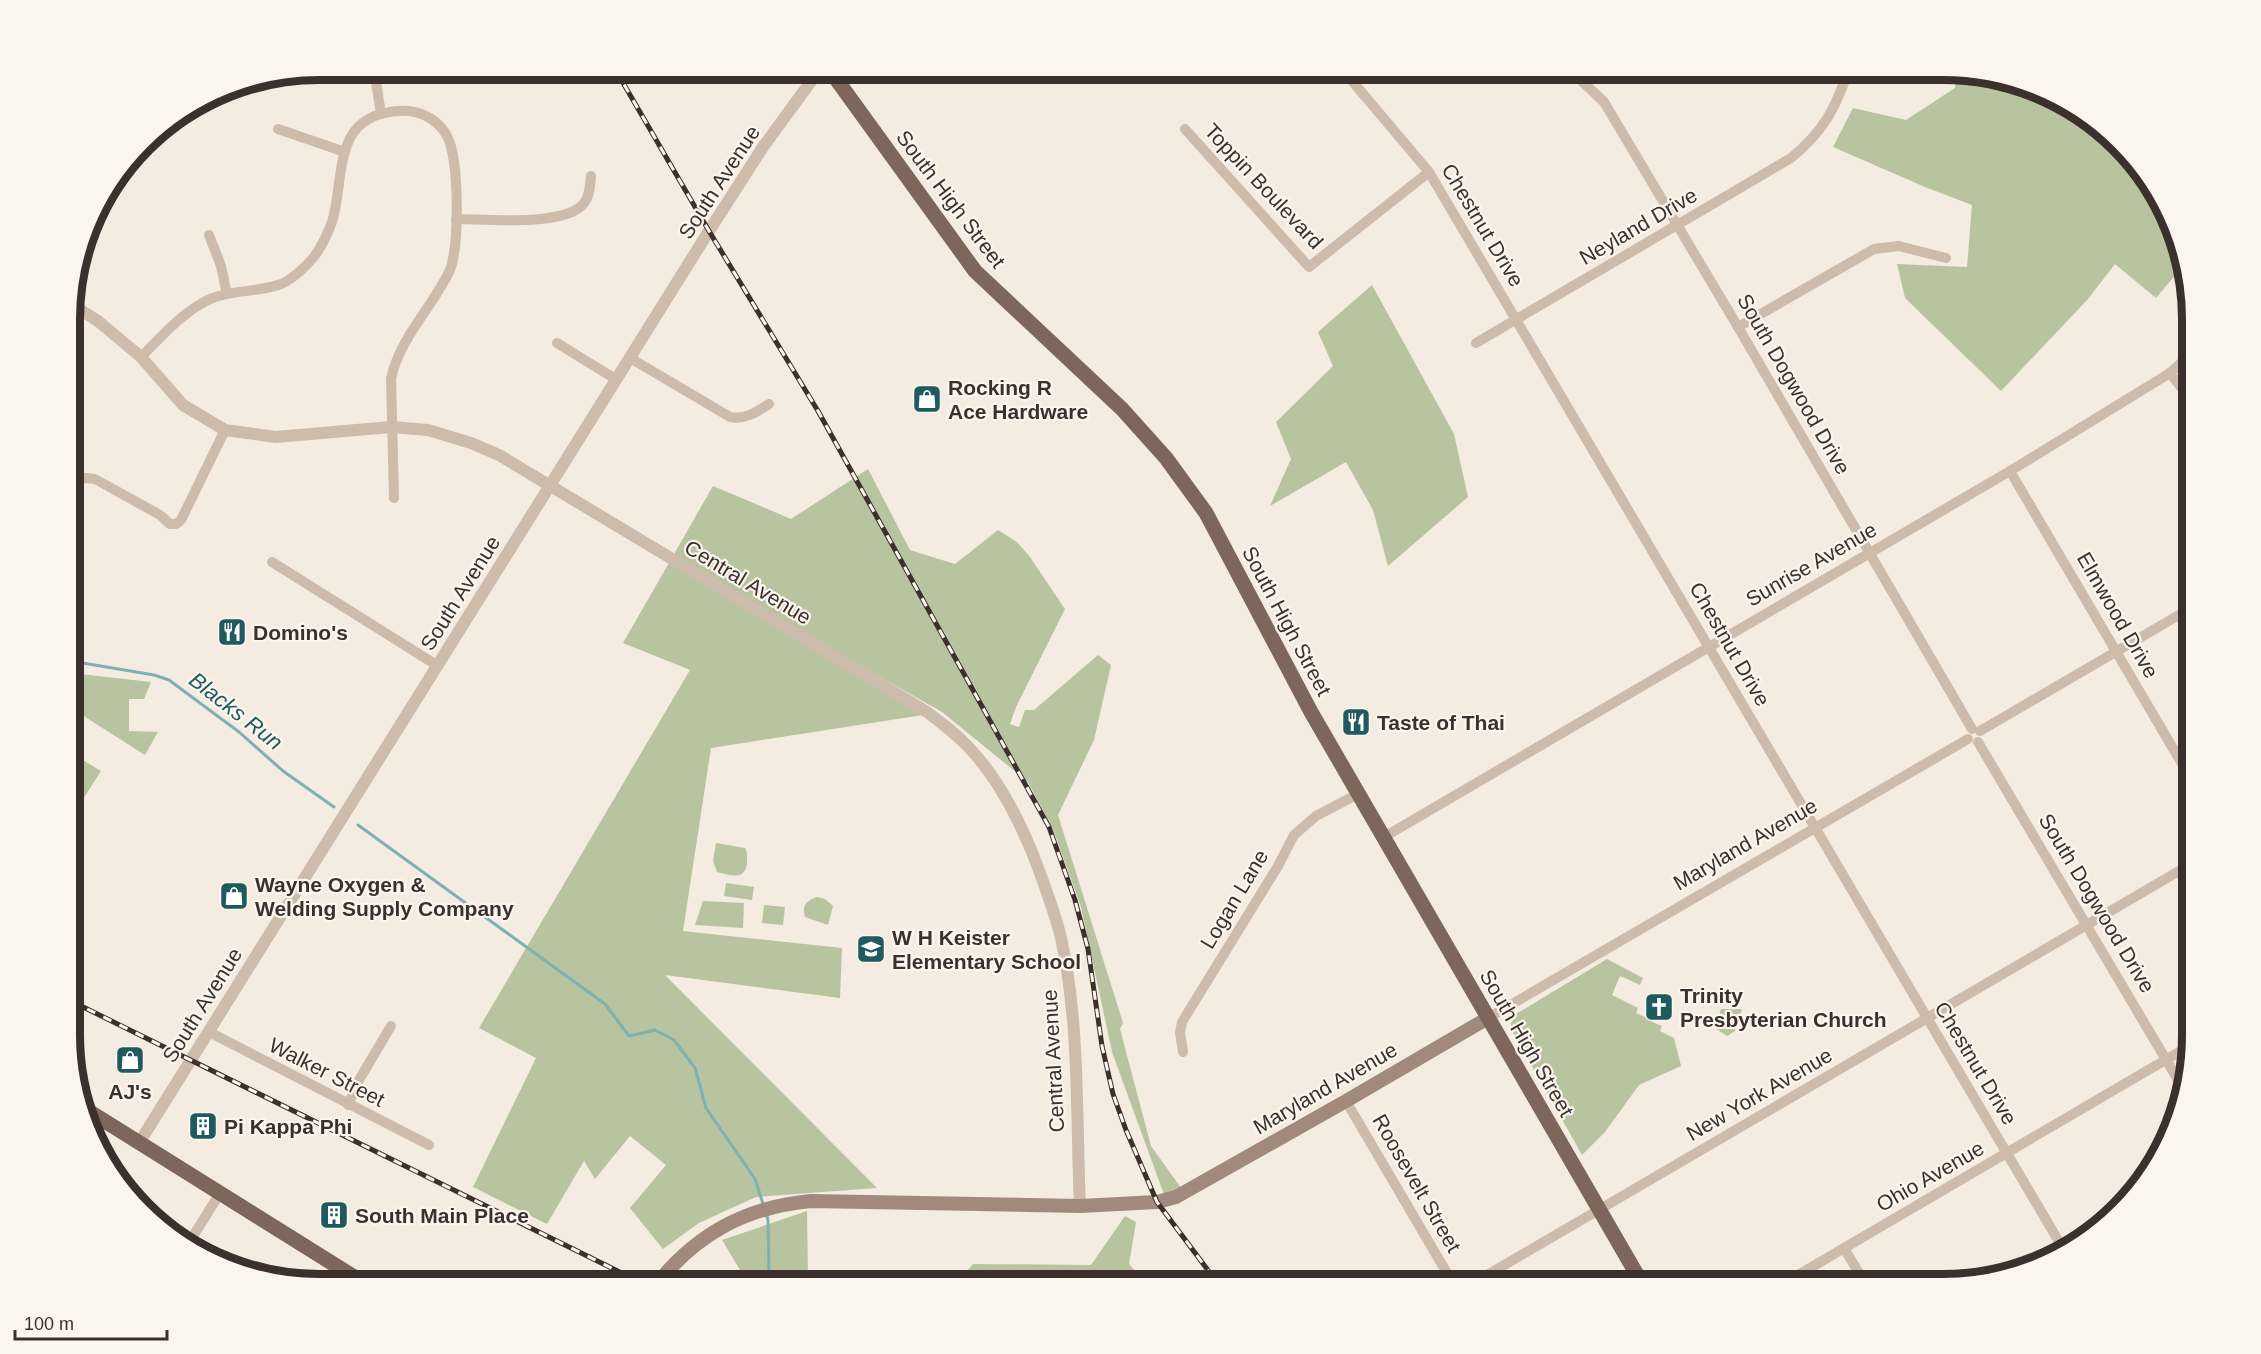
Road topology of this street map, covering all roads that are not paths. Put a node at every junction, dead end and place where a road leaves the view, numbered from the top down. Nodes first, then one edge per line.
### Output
1 (376, 80) edge
2 (812, 80) edge
3 (838, 80) edge
4 (1351, 80) edge
5 (1581, 80) edge
6 (1845, 80) edge
7 (381, 114) junction
8 (278, 129) dead end
9 (1185, 129) dead end
10 (345, 152) junction
11 (1429, 172) junction
12 (591, 176) dead end
13 (456, 219) junction
14 (1678, 225) junction
15 (209, 236) dead end
16 (1946, 258) dead end
17 (227, 294) junction
18 (80, 310) edge
19 (1517, 319) junction
20 (1738, 327) junction
21 (557, 343) dead end
22 (1476, 343) dead end
23 (141, 357) junction
24 (630, 358) junction
25 (2182, 363) edge
26 (2170, 373) junction
27 (617, 380) junction
28 (2182, 388) edge
29 (769, 404) dead end
30 (391, 427) junction
31 (225, 430) junction
32 (2010, 471) junction
33 (80, 480) edge
34 (549, 487) junction
35 (394, 498) dead end
36 (1868, 553) junction
37 (272, 562) dead end
38 (2182, 614) edge
39 (1709, 647) junction
40 (2116, 651) junction
41 (438, 666) junction
42 (1974, 735) junction
43 (2182, 762) edge
44 (1358, 794) junction
45 (1814, 827) junction
46 (1384, 837) junction
47 (2182, 870) edge
48 (2088, 925) junction
49 (1488, 1018) junction
50 (1927, 1019) junction
51 (391, 1026) dead end
52 (209, 1032) junction
53 (2181, 1051) edge
54 (1183, 1052) dead end
55 (2166, 1060) junction
56 (2177, 1079) edge
57 (1346, 1101) junction
58 (348, 1105) junction
59 (93, 1114) edge
60 (139, 1143) junction
61 (429, 1145) dead end
62 (2007, 1153) junction
63 (220, 1193) junction
64 (1080, 1206) junction
65 (1600, 1210) junction
66 (193, 1238) edge
67 (2060, 1243) edge
68 (1844, 1248) junction
69 (349, 1274) edge
70 (667, 1274) edge
71 (1448, 1274) edge
72 (1489, 1274) edge
73 (1637, 1274) edge
74 (1800, 1274) edge
75 (1860, 1274) edge

1 - 7 street
2 - 24 street, South Avenue
3 - 44 main road, South High Street
4 - 11 street, Chestnut Drive
5 - 14 street, South Dogwood Drive
6 - 14 street, Neyland Drive
7 - 10 street
7 - 13 street
8 - 10 street
9 - 11 street, Toppin Boulevard
10 - 17 street
11 - 19 street, Chestnut Drive
12 - 13 street
13 - 30 street
14 - 19 street, Neyland Drive
14 - 20 street, South Dogwood Drive
15 - 17 street
16 - 20 street
17 - 23 street
18 - 23 street, Central Avenue
19 - 22 street, Neyland Drive
19 - 39 street, Chestnut Drive
20 - 36 street, South Dogwood Drive
21 - 27 street
23 - 31 street, Central Avenue
24 - 27 street, South Avenue
24 - 29 street
25 - 26 street, Sunrise Avenue
26 - 28 street
26 - 32 street, Sunrise Avenue
27 - 34 street, South Avenue
30 - 31 street, Central Avenue
30 - 34 street, Central Avenue
30 - 35 street
31 - 33 street
32 - 36 street, Sunrise Avenue
32 - 40 street, Elmwood Drive
34 - 41 street, South Avenue
34 - 64 street, Central Avenue
36 - 39 street, Sunrise Avenue
36 - 42 street, South Dogwood Drive
37 - 41 street
38 - 40 street, Maryland Avenue
39 - 45 street, Chestnut Drive
39 - 46 street, Sunrise Avenue
40 - 42 street, Maryland Avenue
40 - 43 street, Elmwood Drive
41 - 52 street, South Avenue
42 - 45 street, Maryland Avenue
42 - 48 street, South Dogwood Drive
44 - 46 main road, South High Street
44 - 54 street, Logan Lane
45 - 49 street, Maryland Avenue
45 - 50 street, Chestnut Drive
46 - 49 main road, South High Street
47 - 48 street, New York Avenue
48 - 50 street, New York Avenue
48 - 55 street, South Dogwood Drive
49 - 57 main road, Maryland Avenue
49 - 65 main road, South High Street
50 - 62 street, Chestnut Drive
50 - 65 street, New York Avenue
51 - 58 street
52 - 58 street, Walker Street
52 - 60 street, South Avenue
53 - 55 street, Ohio Avenue
55 - 56 street, South Dogwood Drive
55 - 62 street, Ohio Avenue
57 - 64 main road, Maryland Avenue
57 - 71 street, Roosevelt Street
58 - 61 street, Walker Street
59 - 60 main road
60 - 63 main road
62 - 67 street, Chestnut Drive
62 - 68 street, Ohio Avenue
63 - 66 street
63 - 69 main road
64 - 70 main road, Maryland Avenue
65 - 72 street, New York Avenue
65 - 73 main road, South High Street
68 - 74 street, Ohio Avenue
68 - 75 street

